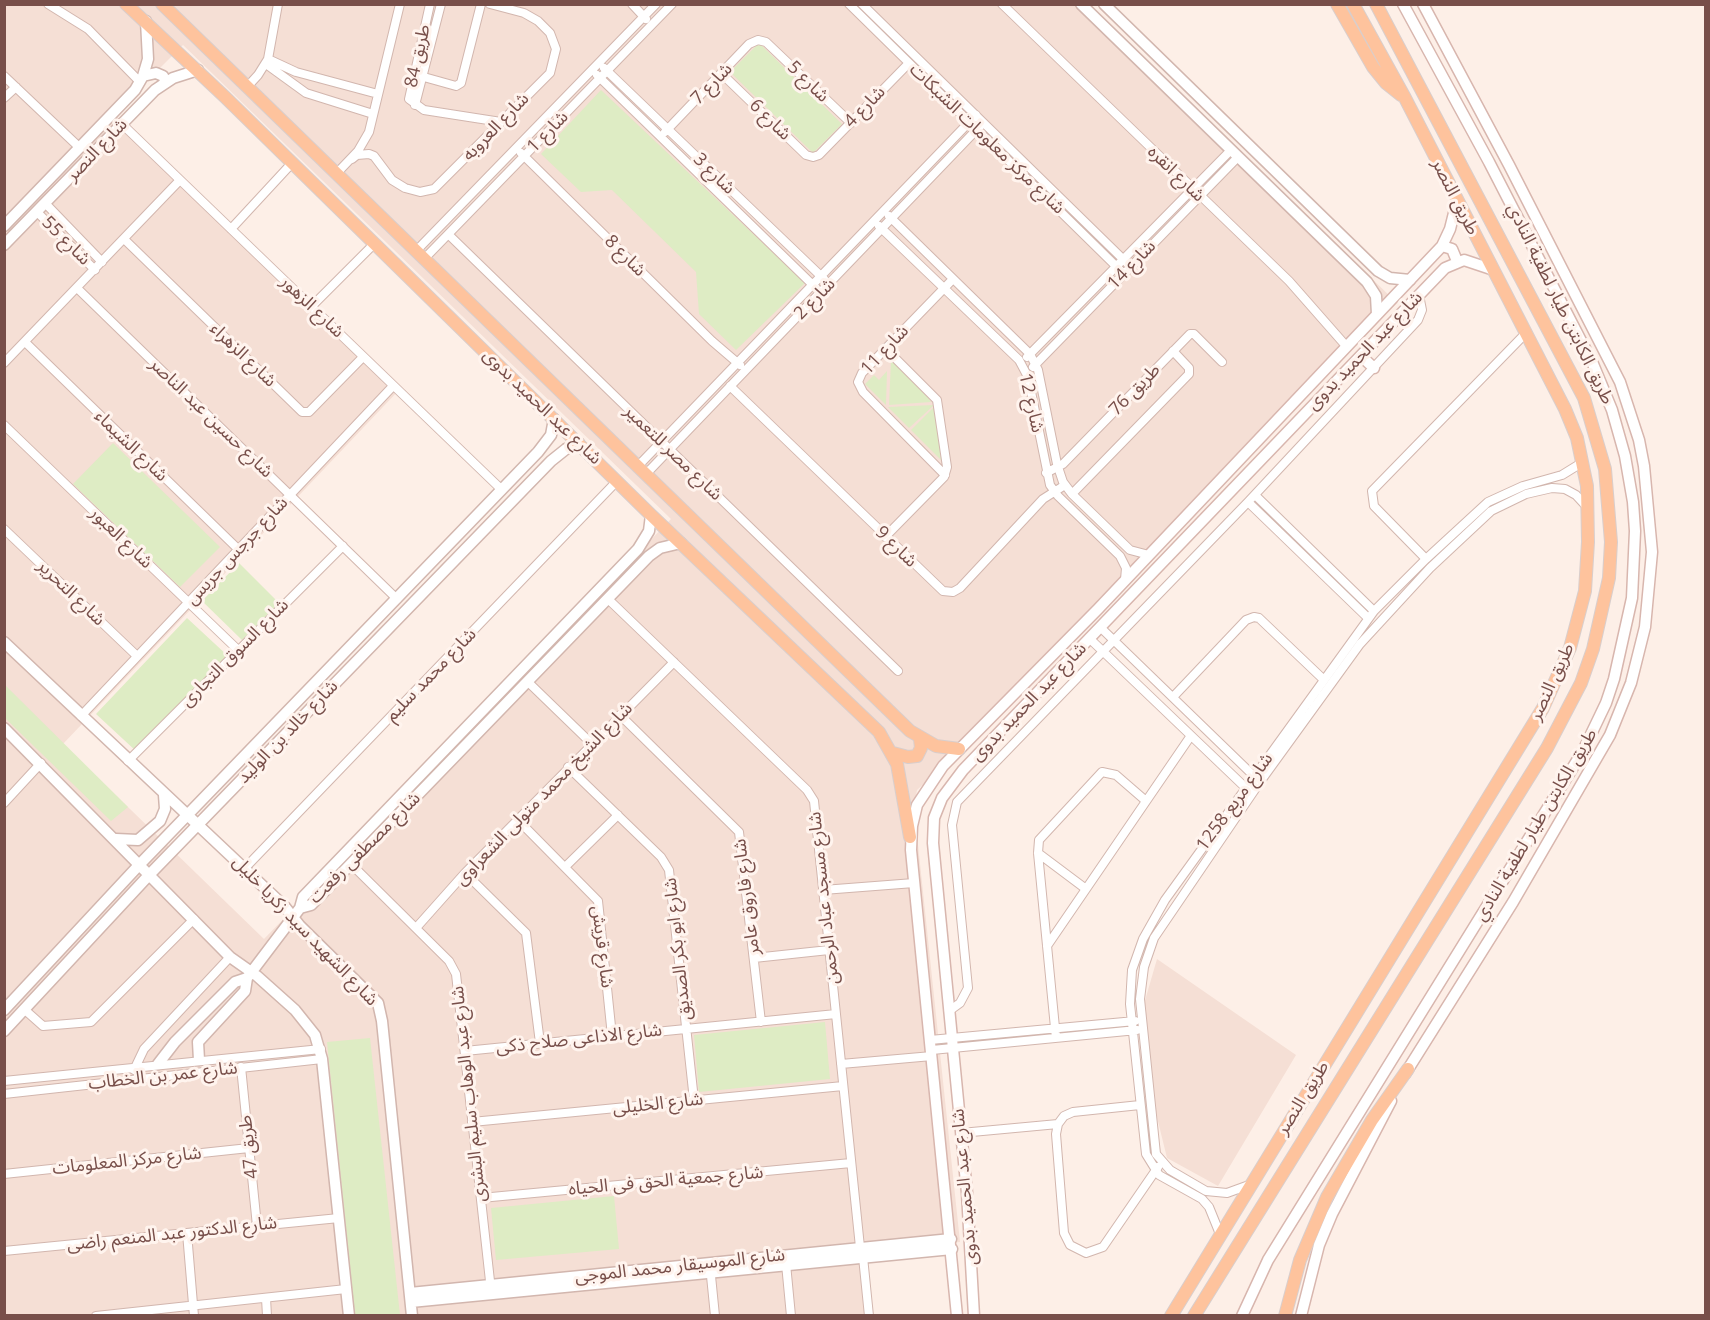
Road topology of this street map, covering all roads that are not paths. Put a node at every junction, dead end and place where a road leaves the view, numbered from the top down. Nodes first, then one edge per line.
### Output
1 (48, 4) edge
2 (126, 4) edge
3 (162, 4) edge
4 (278, 4) edge
5 (400, 4) edge
6 (430, 4) edge
7 (441, 4) edge
8 (481, 4) edge
9 (490, 4) edge
10 (632, 4) edge
11 (672, 4) edge
12 (849, 4) edge
13 (862, 4) edge
14 (1002, 4) edge
15 (1081, 4) edge
16 (1104, 4) edge
17 (1337, 4) edge
18 (1353, 4) edge
19 (1376, 4) edge
20 (1403, 4) edge
21 (1423, 4) edge
22 (652, 6) edge
23 (644, 17) junction
24 (660, 17) junction
25 (146, 21) junction
26 (652, 25) junction
27 (766, 42) joint
28 (267, 62) junction
29 (909, 63) junction
30 (596, 67) junction
31 (198, 70) junction
32 (722, 73) junction
33 (413, 74) junction
34 (604, 75) junction
35 (4, 76) edge
36 (423, 77) junction
37 (142, 79) junction
38 (166, 82) junction
39 (16, 87) junction
40 (247, 87) junction
41 (378, 94) junction
42 (4, 98) edge
43 (1405, 98) junction
44 (416, 105) junction
45 (373, 114) junction
46 (973, 119) junction
47 (501, 122) junction
48 (851, 123) junction
49 (122, 124) junction
50 (980, 126) junction
51 (668, 129) junction
52 (661, 136) junction
53 (80, 148) junction
54 (516, 149) junction
55 (822, 152) joint
56 (1235, 154) junction
57 (525, 156) junction
58 (352, 159) junction
59 (293, 162) junction
60 (336, 174) junction
61 (180, 180) junction
62 (1192, 190) junction
63 (1199, 197) junction
64 (1457, 201) junction
65 (45, 203) junction
66 (884, 211) junction
67 (37, 212) junction
68 (892, 219) junction
69 (875, 221) junction
70 (4, 226) edge
71 (882, 228) junction
72 (231, 230) junction
73 (449, 235) junction
74 (124, 238) junction
75 (375, 243) junction
76 (4, 245) edge
77 (1442, 246) junction
78 (420, 255) junction
79 (1124, 259) junction
80 (1457, 261) junction
81 (102, 262) junction
82 (1117, 266) junction
83 (1131, 267) junction
84 (1491, 269) junction
85 (95, 270) junction
86 (1124, 274) junction
87 (1383, 274) junction
88 (821, 276) junction
89 (953, 279) junction
90 (1410, 280) junction
91 (829, 284) junction
92 (813, 285) junction
93 (77, 288) junction
94 (1372, 288) junction
95 (943, 289) junction
96 (820, 292) junction
97 (1419, 295) junction
98 (311, 307) junction
99 (1377, 314) junction
100 (1526, 333) junction
101 (25, 342) junction
102 (1347, 347) junction
103 (885, 348) junction
104 (1173, 351) junction
105 (1030, 354) junction
106 (1361, 356) junction
107 (363, 357) junction
108 (736, 362) junction
109 (1221, 362) dead end
110 (4, 363) edge
111 (1021, 363) junction
112 (1036, 364) junction
113 (1374, 368) junction
114 (745, 370) junction
115 (1026, 374) junction
116 (393, 386) junction
117 (730, 386) junction
118 (554, 419) junction
119 (4, 425) edge
120 (548, 441) junction
121 (661, 442) junction
122 (579, 443) junction
123 (1053, 447) junction
124 (669, 449) junction
125 (561, 452) junction
126 (1073, 454) junction
127 (1583, 462) junction
128 (1058, 468) junction
129 (641, 470) junction
130 (1046, 473) junction
131 (945, 475) junction
132 (617, 481) junction
133 (1065, 485) junction
134 (502, 490) junction
135 (1054, 491) junction
136 (1072, 494) junction
137 (290, 495) junction
138 (1255, 495) junction
139 (1248, 502) junction
140 (1588, 508) junction
141 (651, 515) junction
142 (4, 529) edge
143 (885, 537) junction
144 (643, 543) junction
145 (681, 543) junction
146 (343, 546) junction
147 (238, 549) junction
148 (654, 552) junction
149 (1149, 555) junction
150 (1426, 559) junction
151 (1125, 580) junction
152 (608, 598) junction
153 (397, 599) junction
154 (188, 602) junction
155 (1371, 615) junction
156 (1100, 627) junction
157 (1089, 638) junction
158 (1114, 640) junction
159 (4, 642) edge
160 (238, 650) junction
161 (1103, 651) junction
162 (137, 656) junction
163 (1341, 661) junction
164 (674, 662) junction
165 (898, 671) dead end
166 (1323, 679) junction
167 (528, 682) junction
168 (1173, 697) junction
169 (620, 715) junction
170 (81, 716) junction
171 (4, 728) edge
172 (1190, 737) junction
173 (920, 739) junction
174 (591, 743) junction
175 (959, 749) junction
176 (893, 753) junction
177 (128, 761) junction
178 (41, 764) junction
179 (568, 767) junction
180 (1257, 779) junction
181 (1249, 791) junction
182 (164, 795) junction
183 (1146, 801) junction
184 (4, 803) edge
185 (187, 815) junction
186 (618, 815) junction
187 (517, 819) junction
188 (199, 824) junction
189 (910, 837) junction
190 (116, 839) junction
191 (1038, 853) junction
192 (140, 864) junction
193 (351, 864) junction
194 (566, 867) junction
195 (244, 868) junction
196 (465, 873) junction
197 (150, 874) junction
198 (914, 882) junction
199 (1086, 889) junction
200 (823, 890) junction
201 (1165, 900) junction
202 (1174, 906) junction
203 (297, 913) junction
204 (194, 919) junction
205 (416, 928) junction
206 (1047, 946) junction
207 (829, 950) junction
208 (230, 957) junction
209 (754, 958) junction
210 (249, 975) junction
211 (4, 1010) edge
212 (25, 1010) junction
213 (949, 1011) junction
214 (836, 1014) junction
215 (761, 1022) junction
216 (1142, 1025) junction
217 (1131, 1026) junction
218 (686, 1029) junction
219 (4, 1031) edge
220 (183, 1033) junction
221 (1056, 1033) junction
222 (612, 1036) junction
223 (540, 1043) junction
224 (952, 1043) junction
225 (197, 1046) junction
226 (931, 1049) junction
227 (465, 1051) junction
228 (322, 1054) junction
229 (199, 1060) junction
230 (158, 1064) junction
231 (841, 1064) junction
232 (134, 1067) junction
233 (241, 1067) junction
234 (1408, 1069) junction
235 (159, 1076) junction
236 (135, 1079) junction
237 (4, 1081) edge
238 (843, 1086) junction
239 (4, 1094) edge
240 (694, 1100) junction
241 (1140, 1106) junction
242 (472, 1122) junction
243 (1058, 1124) junction
244 (961, 1133) junction
245 (249, 1148) junction
246 (1161, 1162) junction
247 (851, 1163) junction
248 (1156, 1172) junction
249 (4, 1174) edge
250 (1249, 1185) junction
251 (1204, 1195) junction
252 (481, 1198) junction
253 (339, 1218) junction
254 (257, 1226) junction
255 (187, 1233) junction
256 (1220, 1234) junction
257 (951, 1244) junction
258 (4, 1251) edge
259 (861, 1252) junction
260 (785, 1260) junction
261 (710, 1267) junction
262 (346, 1289) junction
263 (490, 1289) junction
264 (411, 1297) junction
265 (266, 1298) junction
266 (194, 1305) junction
267 (118, 1314) edge
268 (96, 1316) edge
269 (195, 1316) edge
270 (267, 1316) edge
271 (349, 1316) edge
272 (412, 1316) edge
273 (715, 1316) edge
274 (791, 1316) edge
275 (869, 1316) edge
276 (957, 1316) edge
277 (974, 1316) edge
278 (1171, 1316) edge
279 (1194, 1316) edge
280 (1242, 1316) edge
281 (1285, 1316) edge
282 (1301, 1316) edge

1 - 37 street
2 - 25 main road, شارع عبد الحميد بدوى
3 - 40 main road, شارع عبد الحميد بدوى
4 - 28 street
5 - 41 street
6 - 33 street, طريق 84
7 - 36 street, طريق 84
8 - 36 street
9 - 47 street, شارع العروبه
10 - 23 street
11 - 24 street, شارع 1
12 - 29 street, شارع مركز معلومات الشبكات
13 - 46 street, شارع مركز معلومات الشبكات
14 - 62 street, شارع انقره
15 - 56 street
16 - 87 street
17 - 43 main road
18 - 43 main road, طريق النصر
19 - 279 main road, طريق النصر
20 - 280 street, طريق الكابتن طيار لطفية النادي
21 - 234 street, طريق الكابتن طيار لطفية النادي
22 - 23 street, شارع 1
22 - 24 street
23 - 26 street
23 - 30 street, شارع 1
24 - 26 street, شارع 1
25 - 31 main road, شارع عبد الحميد بدوى
25 - 37 street
26 - 34 street, شارع 1
27 - 32 street, شارع 7
27 - 48 street, شارع 5
28 - 40 street
28 - 41 street
28 - 45 street
29 - 46 street, شارع مركز معلومات الشبكات
29 - 48 street, شارع 4
30 - 34 street, شارع 3
30 - 54 street, شارع 1
31 - 38 street, شارع النصر
31 - 59 main road, شارع عبد الحميد بدوى
32 - 51 street, شارع 7
32 - 55 street, شارع 6
33 - 36 street
33 - 44 street, طريق 84
34 - 51 street, شارع 3
34 - 52 street, شارع 3
34 - 57 street, شارع 1
35 - 39 street
36 - 44 street, طريق 84
37 - 38 street
37 - 53 street, شارع النصر
38 - 49 street, شارع النصر
39 - 42 street
39 - 53 street
40 - 60 main road, شارع عبد الحميد بدوى
41 - 45 street
43 - 64 main road, طريق النصر
44 - 47 street, طريق 84
45 - 58 street
46 - 50 street, شارع مركز معلومات الشبكات
46 - 66 street, شارع 2
47 - 58 street, شارع العروبه
48 - 55 street, شارع 4
49 - 61 street, شارع الزهور
49 - 65 street, شارع النصر
50 - 68 street, شارع 2
50 - 79 street, شارع مركز معلومات الشبكات
50 - 82 street, شارع مركز معلومات الشبكات
51 - 52 street, شارع 7
51 - 88 street, شارع 3
52 - 92 street, شارع 3
53 - 70 street, شارع النصر
54 - 57 street, شارع 8
54 - 78 street, شارع 1
56 - 62 street, شارع 14
56 - 63 street, شارع 14
56 - 94 street
57 - 73 street, شارع 1
57 - 108 street, شارع 8
58 - 60 street
59 - 72 street
59 - 75 main road, شارع عبد الحميد بدوى
60 - 78 main road, شارع عبد الحميد بدوى
61 - 72 street, شارع الزهور
61 - 74 street
62 - 63 street, شارع انقره
62 - 79 street, شارع 14
63 - 83 street, شارع 14
63 - 102 street, شارع انقره
64 - 77 street, شارع عبد الحميد بدوى
64 - 84 main road, طريق النصر
65 - 67 street, شارع النصر
65 - 81 street, شارع 55
66 - 68 street, شارع 12
66 - 69 street, شارع 2
67 - 76 street, شارع النصر
67 - 85 street, شارع 55
68 - 71 street, شارع 2
68 - 89 street, شارع 12
69 - 71 street, شارع 12
69 - 88 street, شارع 2
71 - 91 street, شارع 2
71 - 95 street, شارع 12
72 - 98 street, شارع الزهور
73 - 78 street, شارع 1
73 - 121 street, شارع مصر للتعمير
74 - 81 street
74 - 107 street, شارع الزهراء
75 - 98 street
75 - 118 main road, شارع عبد الحميد بدوى
77 - 80 street
77 - 90 street, شارع عبد الحميد بدوى
78 - 129 main road, شارع عبد الحميد بدوى
79 - 82 street, شارع 14
79 - 83 street, شارع مركز معلومات الشبكات
80 - 84 street
80 - 97 street, شارع عبد الحميد بدوى
81 - 85 street
82 - 86 street, شارع مركز معلومات الشبكات
82 - 105 street, شارع 14
83 - 86 street, شارع 14
84 - 100 main road, طريق النصر
85 - 93 street
86 - 112 street, شارع 14
87 - 90 street
87 - 94 street
88 - 91 street, شارع 3
88 - 92 street, شارع 2
89 - 95 street, شارع 11
89 - 105 street, شارع 12
90 - 99 street, شارع عبد الحميد بدوى
91 - 96 street, شارع 2
92 - 96 street, شارع 3
92 - 108 street, شارع 2
93 - 101 street
93 - 137 street, شارع حسين عبد الناصر
94 - 99 street
95 - 103 street, شارع 11
95 - 111 street, شارع 12
96 - 114 street, شارع 2
97 - 106 street, شارع عبد الحميد بدوى
97 - 113 street
98 - 107 street, شارع الزهور
99 - 102 street, شارع عبد الحميد بدوى
100 - 127 main road, طريق النصر
100 - 150 street
101 - 110 street
101 - 147 street, شارع الشيماء
102 - 149 street, شارع عبد الحميد بدوى
103 - 131 street
103 - 131 street, شارع 11
104 - 109 street, طريق 76
104 - 126 street, طريق 76
104 - 136 street
105 - 111 street, شارع 14
105 - 112 street, شارع 12
106 - 113 street
106 - 156 street, شارع عبد الحميد بدوى
107 - 116 street, شارع الزهور
108 - 114 street, شارع 8
108 - 121 street, شارع 2
111 - 115 street, شارع 12
112 - 115 street, شارع 14
112 - 123 street, شارع 12
113 - 138 street
114 - 117 street, شارع 2
115 - 130 street, شارع 12
116 - 134 street, شارع الزهور
116 - 137 street, شارع جرجس جريس
117 - 124 street, شارع 2
117 - 143 street, شارع 9
118 - 120 street, شارع خالد بن الوليد
118 - 122 main road, شارع عبد الحميد بدوى
119 - 154 street, شارع العبور
120 - 125 street
120 - 134 street, شارع خالد بن الوليد
121 - 124 street, شارع مصر للتعمير
121 - 129 street, شارع 2
122 - 125 street, شارع خالد بن الوليد
122 - 132 main road, شارع عبد الحميد بدوى
123 - 126 street
123 - 128 street, شارع 12
124 - 129 street, شارع 2
124 - 165 street, شارع مصر للتعمير
125 - 188 street, شارع خالد بن الوليد
126 - 128 street, طريق 76
127 - 140 main road, طريق النصر
127 - 150 street, شارع مربع 1258
128 - 130 street, طريق 76
128 - 133 street, شارع 12
129 - 173 main road, شارع عبد الحميد بدوى
130 - 135 street, شارع 12
131 - 143 street
132 - 141 main road, شارع عبد الحميد بدوى
132 - 195 street, شارع محمد سليم
133 - 135 street, شارع 9
133 - 136 street, شارع 12
134 - 153 street, شارع خالد بن الوليد
135 - 143 street, شارع 9
135 - 151 street, شارع 12
136 - 149 street, شارع 12
137 - 146 street, شارع حسين عبد الناصر
137 - 147 street, شارع جرجس جريس
138 - 139 street
138 - 155 street
139 - 155 street
139 - 158 street
140 - 163 street, شارع مربع 1258
140 - 250 main road, طريق النصر
141 - 144 street, شارع مصطفى رفعت
141 - 145 main road, شارع عبد الحميد بدوى
142 - 162 street, شارع التحرير
144 - 148 street
144 - 203 street, شارع مصطفى رفعت
145 - 148 street, شارع مصطفى رفعت
145 - 176 main road, شارع عبد الحميد بدوى
146 - 153 street, شارع حسين عبد الناصر
146 - 160 street, شارع السوق التجارى
147 - 154 street, شارع جرجس جريس
148 - 152 street, شارع مصطفى رفعت
149 - 151 street, شارع عبد الحميد بدوى
150 - 155 street, شارع مربع 1258
151 - 175 street, شارع عبد الحميد بدوى
152 - 164 street, شارع مسجد عباد الرحمن
152 - 167 street, شارع مصطفى رفعت
153 - 185 street, شارع خالد بن الوليد
154 - 160 street, شارع العبور
154 - 162 street, شارع جرجس جريس
155 - 163 street, شارع مربع 1258
156 - 157 street, شارع عبد الحميد بدوى
156 - 158 street
157 - 161 street
157 - 213 street, شارع عبد الحميد بدوى
158 - 161 street
158 - 168 street
159 - 170 street, شارع الشهيد سيد زكريا خليل
160 - 177 street, شارع السوق التجارى
161 - 172 street
161 - 213 street
162 - 170 street, شارع جرجس جريس
163 - 166 street, شارع مربع 1258
163 - 180 street, شارع مربع 1258
164 - 169 street, شارع الشيخ محمد متولى الشعراوى
164 - 200 street, شارع مسجد عباد الرحمن
166 - 168 street
166 - 180 street, شارع مربع 1258
167 - 174 street
167 - 193 street, شارع مصطفى رفعت
168 - 180 street
169 - 174 street, شارع الشيخ محمد متولى الشعراوى
169 - 209 street, شارع فاروق عامر
170 - 177 street, شارع الشهيد سيد زكريا خليل
171 - 178 street
172 - 181 street
172 - 183 street
173 - 175 main road, شارع عبد الحميد بدوى
173 - 176 main road
174 - 179 street, شارع الشيخ محمد متولى الشعراوى
175 - 189 street, شارع عبد الحميد بدوى
176 - 189 main road, شارع عبد الحميد بدوى
177 - 182 street, شارع الشهيد سيد زكريا خليل
178 - 184 street
178 - 190 street
179 - 186 street, شارع ابو بكر الصديق
179 - 187 street, شارع الشيخ محمد متولى الشعراوى
180 - 181 street, شارع مربع 1258
181 - 201 street, شارع مربع 1258
181 - 202 street, شارع مربع 1258
182 - 185 street, شارع الشهيد سيد زكريا خليل
182 - 190 street
183 - 191 street
183 - 199 street
185 - 188 street, شارع الشهيد سيد زكريا خليل
185 - 192 street, شارع خالد بن الوليد
186 - 194 street
186 - 218 street, شارع ابو بكر الصديق
187 - 194 street, شارع قريش
187 - 196 street, شارع الشيخ محمد متولى الشعراوى
188 - 195 street, شارع الشهيد سيد زكريا خليل
188 - 197 street, شارع خالد بن الوليد
189 - 198 street, شارع عبد الحميد بدوى
190 - 192 street
191 - 199 street
191 - 206 street
192 - 197 street
192 - 211 street, شارع خالد بن الوليد
193 - 203 street, شارع مصطفى رفعت
193 - 205 street, شارع عبد الوهاب سليم البشرى
194 - 222 street, شارع قريش
195 - 203 street, شارع الشهيد سيد زكريا خليل
196 - 205 street, شارع الشيخ محمد متولى الشعراوى
196 - 223 street
197 - 204 street
197 - 212 street, شارع خالد بن الوليد
198 - 200 street
198 - 226 street, شارع عبد الحميد بدوى
199 - 206 street
200 - 207 street, شارع مسجد عباد الرحمن
201 - 202 street
201 - 217 street, شارع مربع 1258
202 - 216 street, شارع مربع 1258
203 - 210 street
203 - 264 street, شارع الشهيد سيد زكريا خليل
204 - 208 street
204 - 212 street
205 - 227 street, شارع عبد الوهاب سليم البشرى
206 - 221 street
207 - 209 street
207 - 214 street, شارع مسجد عباد الرحمن
208 - 210 street
208 - 232 street
209 - 215 street, شارع فاروق عامر
210 - 220 street
210 - 225 street
210 - 228 street
212 - 219 street, شارع خالد بن الوليد
213 - 224 street, شارع عبد الحميد بدوى
214 - 215 street, شارع الاذاعى صلاح ذكى
214 - 231 street, شارع مسجد عباد الرحمن
215 - 218 street, شارع الاذاعى صلاح ذكى
216 - 217 street
216 - 246 street, شارع مربع 1258
217 - 221 street
217 - 241 street, شارع مربع 1258
218 - 222 street, شارع الاذاعى صلاح ذكى
218 - 240 street, شارع ابو بكر الصديق
220 - 225 street
220 - 230 street
221 - 224 street
222 - 223 street, شارع الاذاعى صلاح ذكى
223 - 227 street, شارع الاذاعى صلاح ذكى
224 - 226 street
224 - 244 street, شارع عبد الحميد بدوى
225 - 229 street
226 - 231 street
226 - 257 street, شارع عبد الحميد بدوى
227 - 242 street, شارع عبد الوهاب سليم البشرى
228 - 229 street, شارع عمر بن الخطاب
228 - 233 street, شارع عمر بن الخطاب
228 - 253 street
229 - 230 street, شارع عمر بن الخطاب
230 - 232 street, شارع عمر بن الخطاب
230 - 235 street
231 - 238 street, شارع مسجد عباد الرحمن
232 - 236 street
232 - 237 street, شارع عمر بن الخطاب
233 - 235 street, شارع عمر بن الخطاب
233 - 245 street, طريق 47
234 - 281 main road
234 - 282 street, طريق الكابتن طيار لطفية النادي
235 - 236 street, شارع عمر بن الخطاب
236 - 239 street, شارع عمر بن الخطاب
238 - 240 street, شارع الخليلى
238 - 247 street, شارع مسجد عباد الرحمن
240 - 242 street, شارع الخليلى
241 - 243 street
241 - 248 street, شارع مربع 1258
242 - 252 street, شارع عبد الوهاب سليم البشرى
243 - 244 street
243 - 248 street
244 - 277 street, شارع عبد الحميد بدوى
245 - 249 street, شارع مركز المعلومات
245 - 254 street, طريق 47
246 - 248 street
246 - 251 street
247 - 252 street, شارع جمعية الحق فى الحياه
247 - 259 street, شارع مسجد عباد الرحمن
248 - 251 street
250 - 251 street
250 - 256 main road, طريق النصر
251 - 256 street
252 - 263 street, شارع عبد الوهاب سليم البشرى
253 - 254 street, شارع الدكتور عبد المنعم راضى
253 - 262 street
254 - 255 street, شارع الدكتور عبد المنعم راضى
255 - 258 street, شارع الدكتور عبد المنعم راضى
255 - 266 street
256 - 278 main road, طريق النصر
257 - 259 street, شارع الموسيقار محمد الموجى
257 - 276 street, شارع عبد الحميد بدوى
259 - 260 street, شارع الموسيقار محمد الموجى
259 - 275 street, شارع مسجد عباد الرحمن
260 - 261 street, شارع الموسيقار محمد الموجى
260 - 274 street
261 - 263 street, شارع الموسيقار محمد الموجى
261 - 273 street
262 - 265 street
262 - 271 street
263 - 264 street, شارع الموسيقار محمد الموجى
264 - 272 street, شارع الشهيد سيد زكريا خليل
265 - 266 street
265 - 270 street
266 - 267 street
266 - 269 street
267 - 268 street

